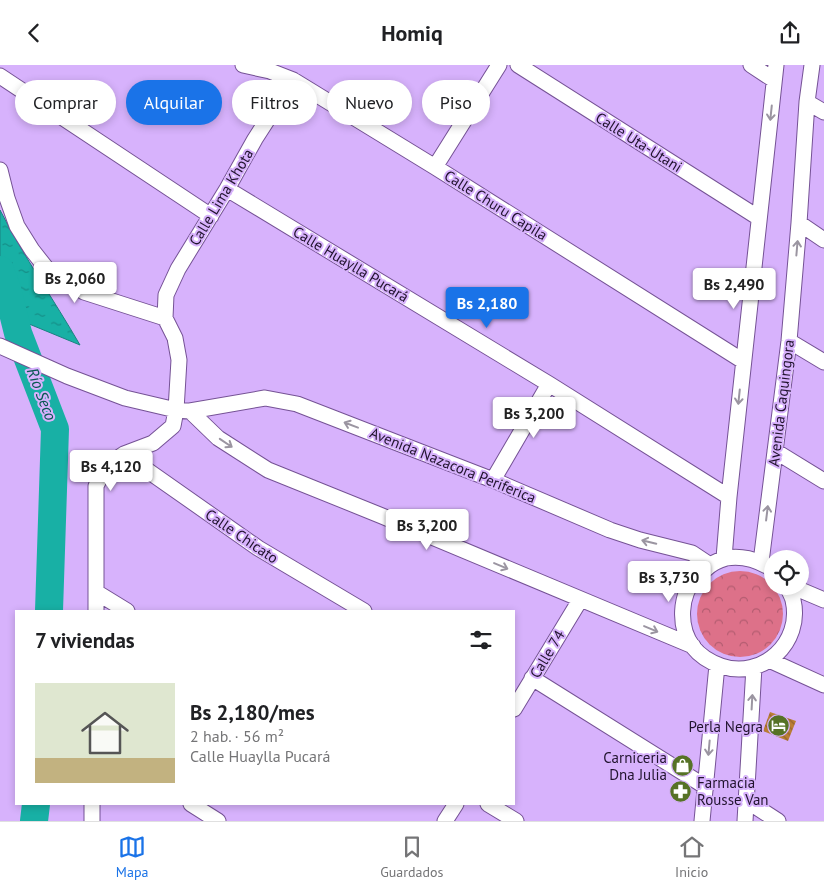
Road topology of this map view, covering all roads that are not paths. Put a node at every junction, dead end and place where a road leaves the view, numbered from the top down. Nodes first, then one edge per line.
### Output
1 (243, 65) edge
2 (499, 65) edge
3 (518, 65) edge
4 (751, 65) edge
5 (812, 65) edge
6 (775, 72) edge
7 (0, 76) edge
8 (293, 80) edge
9 (317, 95) edge
10 (807, 102) junction
11 (824, 112) edge
12 (265, 125) edge
13 (435, 167) junction
14 (0, 170) edge
15 (227, 189) junction
16 (211, 216) junction
17 (759, 218) junction
18 (799, 223) junction
19 (824, 240) edge
20 (165, 319) junction
21 (789, 341) junction
22 (0, 347) edge
23 (743, 361) junction
24 (824, 362) edge
25 (549, 384) junction
26 (183, 410) junction
27 (775, 451) junction
28 (124, 454) junction
29 (493, 480) junction
30 (824, 481) edge
31 (729, 497) junction
32 (768, 550) edge
33 (717, 562) junction
34 (764, 565) edge
35 (96, 592) junction
36 (809, 594) edge
37 (791, 595) edge
38 (580, 600) junction
39 (824, 600) edge
40 (96, 610) edge
41 (125, 610) edge
42 (362, 610) edge
43 (693, 646) junction
44 (769, 660) junction
45 (717, 665) junction
46 (754, 667) junction
47 (532, 678) junction
48 (824, 685) edge
49 (515, 704) edge
50 (706, 787) junction
51 (747, 801) junction
52 (92, 805) edge
53 (192, 805) edge
54 (490, 805) edge
55 (92, 821) edge
56 (218, 821) edge
57 (516, 821) edge
58 (702, 821) edge
59 (745, 821) edge
60 (778, 821) edge

1 - 8 street, Calle Churu Capila
2 - 13 street
3 - 17 street, Calle Uta-Utani
4 - 6 street
5 - 10 street, Avenida Caquingora
6 -> 17 street
7 - 16 street
9 - 13 street, Calle Churu Capila
10 - 11 street
10 - 18 street, Avenida Caquingora
12 - 15 street, Calle Lima Khota
13 - 23 street, Calle Churu Capila
14 - 20 street
15 - 16 street, Calle Lima Khota
15 - 25 street, Calle Huaylla Pucará
16 - 20 street, Calle Lima Khota
17 - 23 street
18 - 19 street
21 -> 18 street, Avenida Caquingora
20 - 26 street
21 - 24 street
21 - 27 street, Avenida Caquingora
22 - 26 street, Avenida Nazacora Periferica
23 -> 31 street
25 - 29 street
25 - 31 street, Calle Huaylla Pucará
26 - 28 street
29 -> 26 street, Avenida Nazacora Periferica
26 -> 38 street
27 - 30 street
32 -> 27 street, Avenida Caquingora
28 - 35 street
28 - 42 street, Calle Chicato
33 -> 29 street, Avenida Nazacora Periferica
31 - 33 street
33 - 34 street
33 - 43 street
35 - 40 street
35 - 41 street
36 - 39 street
37 - 44 street
38 -> 43 street
38 - 47 street, Calle 74
43 - 45 street
44 - 46 street
44 - 48 street
45 - 46 street
45 -> 50 street
51 -> 46 street
47 - 49 street, Calle 74
47 - 50 street
50 - 58 street
51 - 59 street
51 - 60 street
52 - 55 street
53 - 56 street
54 - 57 street

